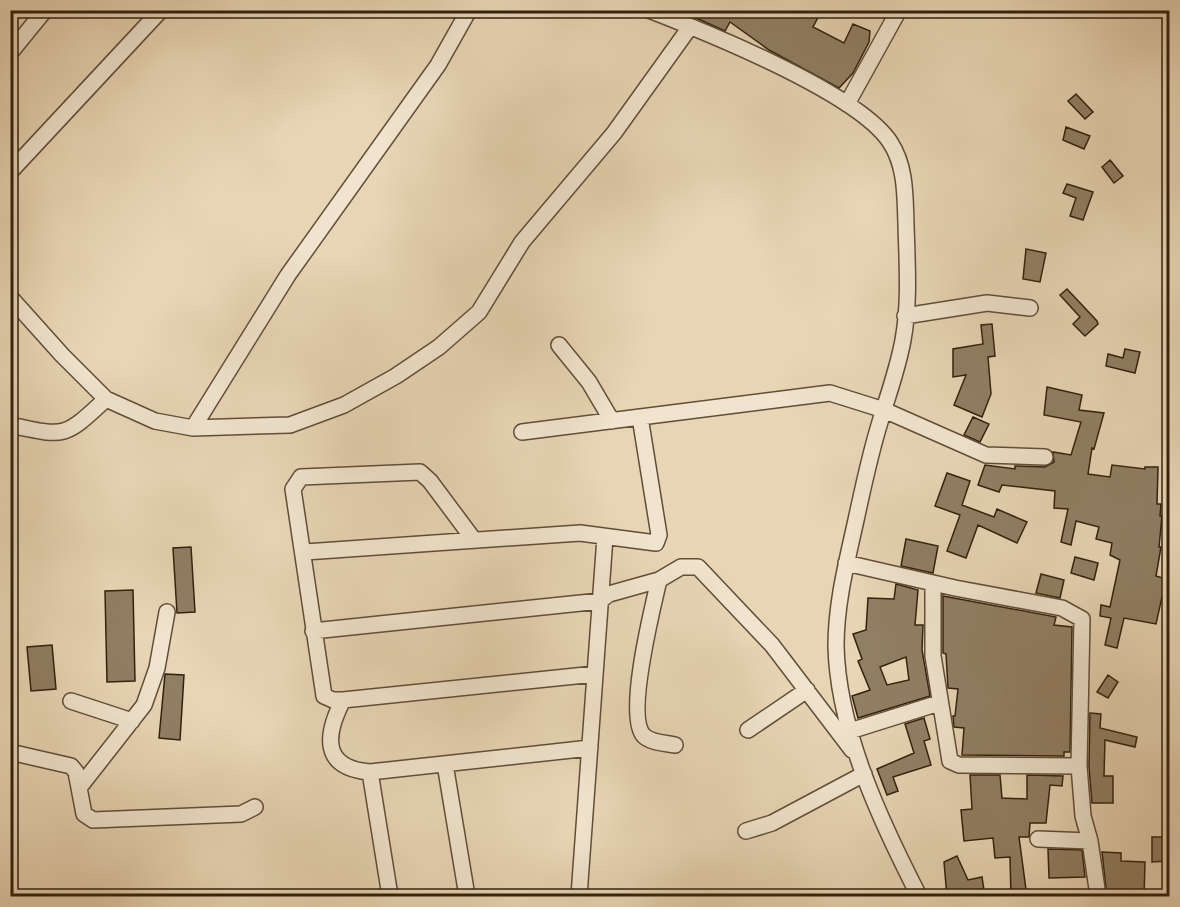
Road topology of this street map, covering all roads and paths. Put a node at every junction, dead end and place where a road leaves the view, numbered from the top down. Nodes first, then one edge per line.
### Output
1 (45, 10) edge
2 (161, 10) edge
3 (469, 10) edge
4 (649, 10) edge
5 (899, 10) edge
6 (690, 27) junction
7 (13, 45) edge
8 (847, 104) junction
9 (10, 172) edge
10 (10, 297) edge
11 (1030, 308) dead end
12 (905, 316) junction
13 (559, 345) dead end
14 (106, 399) junction
15 (884, 410) junction
16 (640, 417) junction
17 (612, 421) junction
18 (10, 424) edge
19 (193, 428) junction
20 (522, 432) dead end
21 (1045, 457) dead end
22 (605, 537) junction
23 (474, 540) junction
24 (304, 552) junction
25 (846, 563) junction
26 (659, 580) junction
27 (933, 583) junction
28 (600, 601) junction
29 (167, 612) dead end
30 (313, 631) junction
31 (595, 674) junction
32 (807, 690) junction
33 (344, 700) junction
34 (70, 701) dead end
35 (939, 703) junction
36 (132, 721) junction
37 (748, 730) dead end
38 (850, 730) junction
39 (675, 745) dead end
40 (590, 748) junction
41 (10, 752) edge
42 (858, 758) junction
43 (445, 764) junction
44 (1079, 766) junction
45 (370, 772) junction
46 (864, 774) junction
47 (79, 788) junction
48 (255, 807) dead end
49 (747, 831) dead end
50 (1038, 839) dead end
51 (1090, 841) junction
52 (390, 897) edge
53 (467, 897) edge
54 (579, 897) edge
55 (919, 897) edge
56 (1098, 897) edge

1 - 7 street
2 - 9 street
3 - 19 street
4 - 6 street
5 - 8 street
6 - 8 street
6 - 19 street
8 - 12 street
10 - 14 street
11 - 12 street
12 - 15 street
13 - 17 street
14 - 18 street
14 - 19 street
15 - 16 street
15 - 21 street
15 - 25 street
16 - 17 street
16 - 22 street
17 - 20 street
22 - 23 street
22 - 28 street
23 - 24 street
23 - 24 street
24 - 30 street
25 - 27 street
25 - 38 street
26 - 28 street
26 - 32 street
26 - 39 street
27 - 35 street
27 - 44 street
28 - 30 street
28 - 31 street
29 - 36 street
30 - 33 street
31 - 33 street
31 - 40 street
32 - 37 street
32 - 42 street
33 - 45 street
34 - 36 street
35 - 38 street
35 - 44 street
36 - 47 street
38 - 42 street
40 - 43 street
40 - 54 street
41 - 47 street
42 - 46 street
43 - 45 street
43 - 53 street
44 - 51 street
45 - 52 street
46 - 49 street
46 - 55 street
47 - 48 street
50 - 51 street
51 - 56 street

